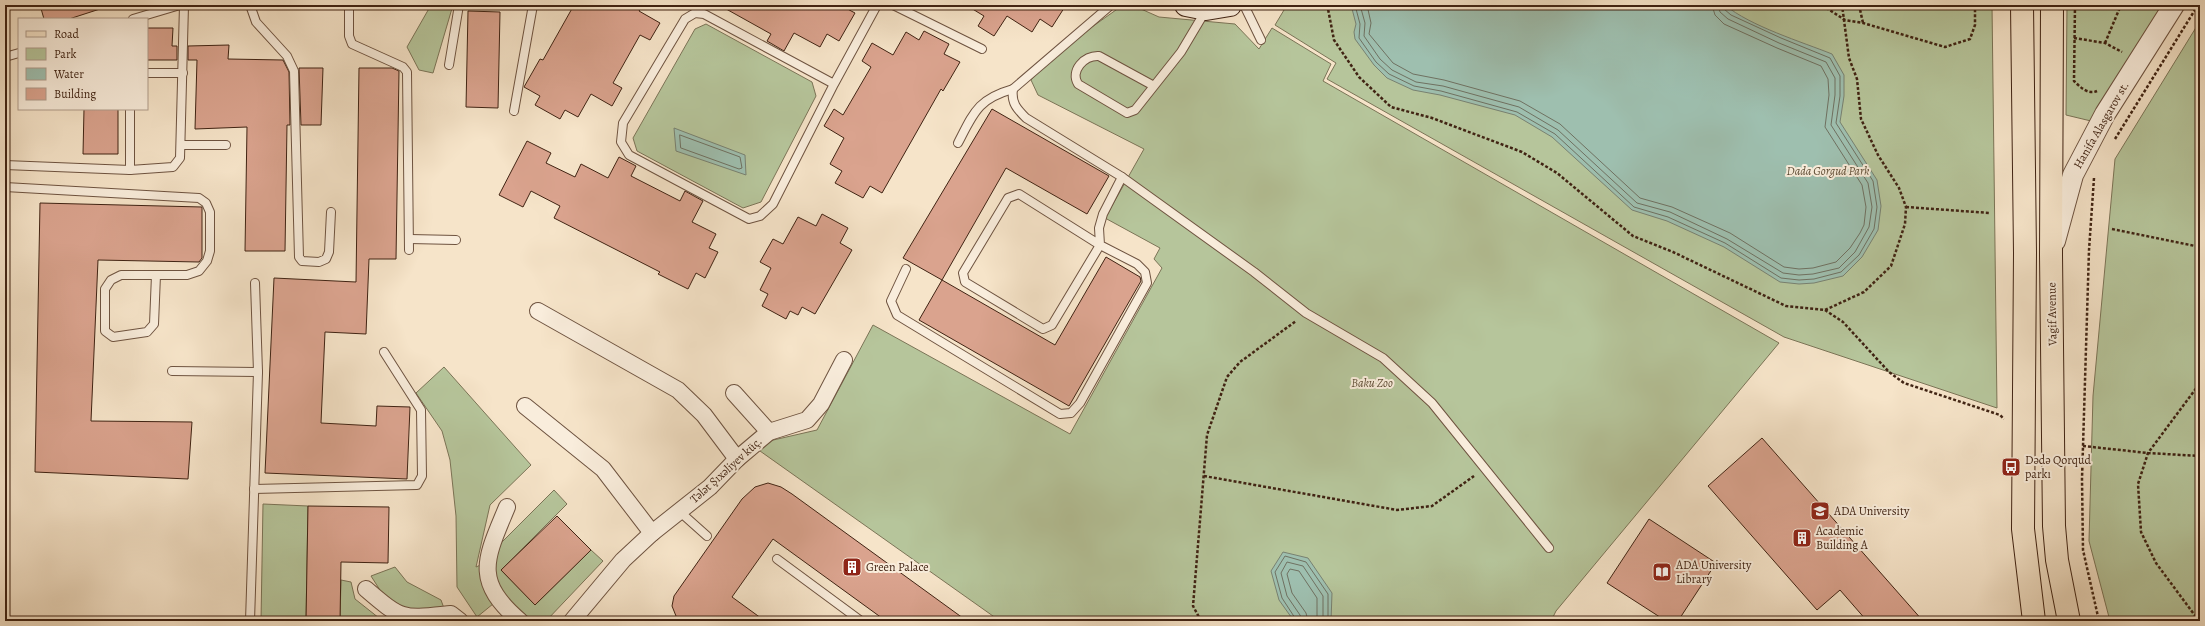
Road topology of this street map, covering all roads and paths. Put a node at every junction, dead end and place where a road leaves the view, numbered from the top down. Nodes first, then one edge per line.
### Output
1 (180, 5) edge
2 (184, 5) edge
3 (250, 5) edge
4 (349, 5) edge
5 (459, 5) edge
6 (533, 5) edge
7 (877, 5) edge
8 (893, 5) edge
9 (1111, 5) edge
10 (1230, 5) edge
11 (1244, 5) edge
12 (1314, 5) edge
13 (1329, 5) edge
14 (1822, 5) edge
15 (1842, 5) edge
16 (1859, 5) edge
17 (1975, 5) edge
18 (2022, 5) edge
19 (2052, 5) edge
20 (2075, 5) edge
21 (2121, 5) edge
22 (2174, 5) edge
23 (2198, 5) edge
24 (1196, 7) edge
25 (1328, 9) junction
26 (136, 18) edge
27 (1845, 20) junction
28 (1863, 23) junction
29 (2074, 38) junction
30 (1261, 40) dead end
31 (2105, 43) junction
32 (982, 49) dead end
33 (18, 53) edge
34 (5, 57) edge
35 (2121, 59) dead end
36 (449, 65) dead end
37 (148, 73) edge
38 (183, 73) junction
39 (834, 84) junction
40 (1154, 86) junction
41 (2102, 89) dead end
42 (1013, 90) junction
43 (130, 110) edge
44 (514, 111) dead end
45 (958, 143) dead end
46 (181, 145) junction
47 (226, 145) dead end
48 (2110, 146) dead end
49 (5, 165) edge
50 (130, 170) junction
51 (2094, 173) dead end
52 (1122, 177) junction
53 (5, 187) edge
54 (1906, 208) junction
55 (331, 212) dead end
56 (1990, 214) dead end
57 (2112, 229) dead end
58 (410, 239) junction
59 (456, 240) dead end
60 (1100, 245) junction
61 (2200, 247) edge
62 (409, 250) dead end
63 (2051, 255) junction
64 (906, 269) dead end
65 (156, 275) junction
66 (255, 283) dead end
67 (1825, 310) junction
68 (538, 311) dead end
69 (1306, 314) junction
70 (384, 352) dead end
71 (844, 360) dead end
72 (172, 371) dead end
73 (258, 372) junction
74 (2200, 383) edge
75 (734, 393) dead end
76 (525, 406) dead end
77 (2006, 425) dead end
78 (769, 432) junction
79 (2083, 446) junction
80 (2148, 453) junction
81 (2200, 456) edge
82 (737, 459) junction
83 (1485, 468) junction
84 (1204, 476) junction
85 (254, 489) junction
86 (507, 507) dead end
87 (679, 511) junction
88 (652, 533) junction
89 (707, 536) dead end
90 (1549, 548) dead end
91 (777, 559) dead end
92 (366, 589) dead end
93 (858, 620) edge
94 (250, 621) edge
95 (460, 621) edge
96 (520, 621) edge
97 (572, 621) edge
98 (1201, 621) edge
99 (2034, 621) edge
100 (2069, 621) edge
101 (2099, 621) edge
102 (2198, 621) edge

1 - 26 lane
2 - 38 lane
3 - 55 lane
4 - 58 lane
5 - 36 lane
6 - 44 lane
7 - 39 lane
8 - 32 lane
9 - 42 lane
10 - 24 main road
11 - 30 lane
12 - 25 path
13 - 25 path
14 - 27 path
15 - 27 path
16 - 28 path
17 - 28 path
18 - 99 main road
19 - 63 main road, Vagif Avenue
20 - 29 path
21 - 31 path
22 - 63 street, Hanifa Alasgarov st.
23 - 48 path
24 - 40 lane
25 - 67 path
27 - 28 path
27 - 54 path
29 - 31 path
29 - 41 path
31 - 35 path
33 - 34 lane
37 - 38 lane
38 - 46 lane
39 - 39 lane
40 - 40 lane
42 - 45 lane
42 - 52 lane
43 - 50 lane
46 - 47 lane
46 - 50 lane
49 - 50 lane
51 - 79 path
52 - 60 lane
52 - 69 lane
53 - 65 lane
54 - 56 path
54 - 67 path
57 - 61 path
58 - 59 lane
58 - 62 lane
60 - 60 lane
60 - 64 lane
63 - 100 main road, Vagif Avenue
65 - 65 lane
66 - 73 lane
67 - 77 path
68 - 82 street
69 - 83 lane
69 - 84 path
70 - 85 lane
71 - 78 street, Tələt Şıxəliyev küç.
72 - 73 lane
73 - 85 lane
74 - 80 path
75 - 78 street
76 - 88 street
78 - 82 street, Tələt Şıxəliyev küç.
79 - 80 path
79 - 101 path
80 - 81 path
80 - 102 path
82 - 87 street, Tələt Şıxəliyev küç.
83 - 84 path
83 - 90 lane
84 - 98 path
85 - 94 lane
86 - 96 street
87 - 88 street, Tələt Şıxəliyev küç.
87 - 89 lane
88 - 97 street, Tələt Şıxəliyev küç.
91 - 93 lane
92 - 95 street

